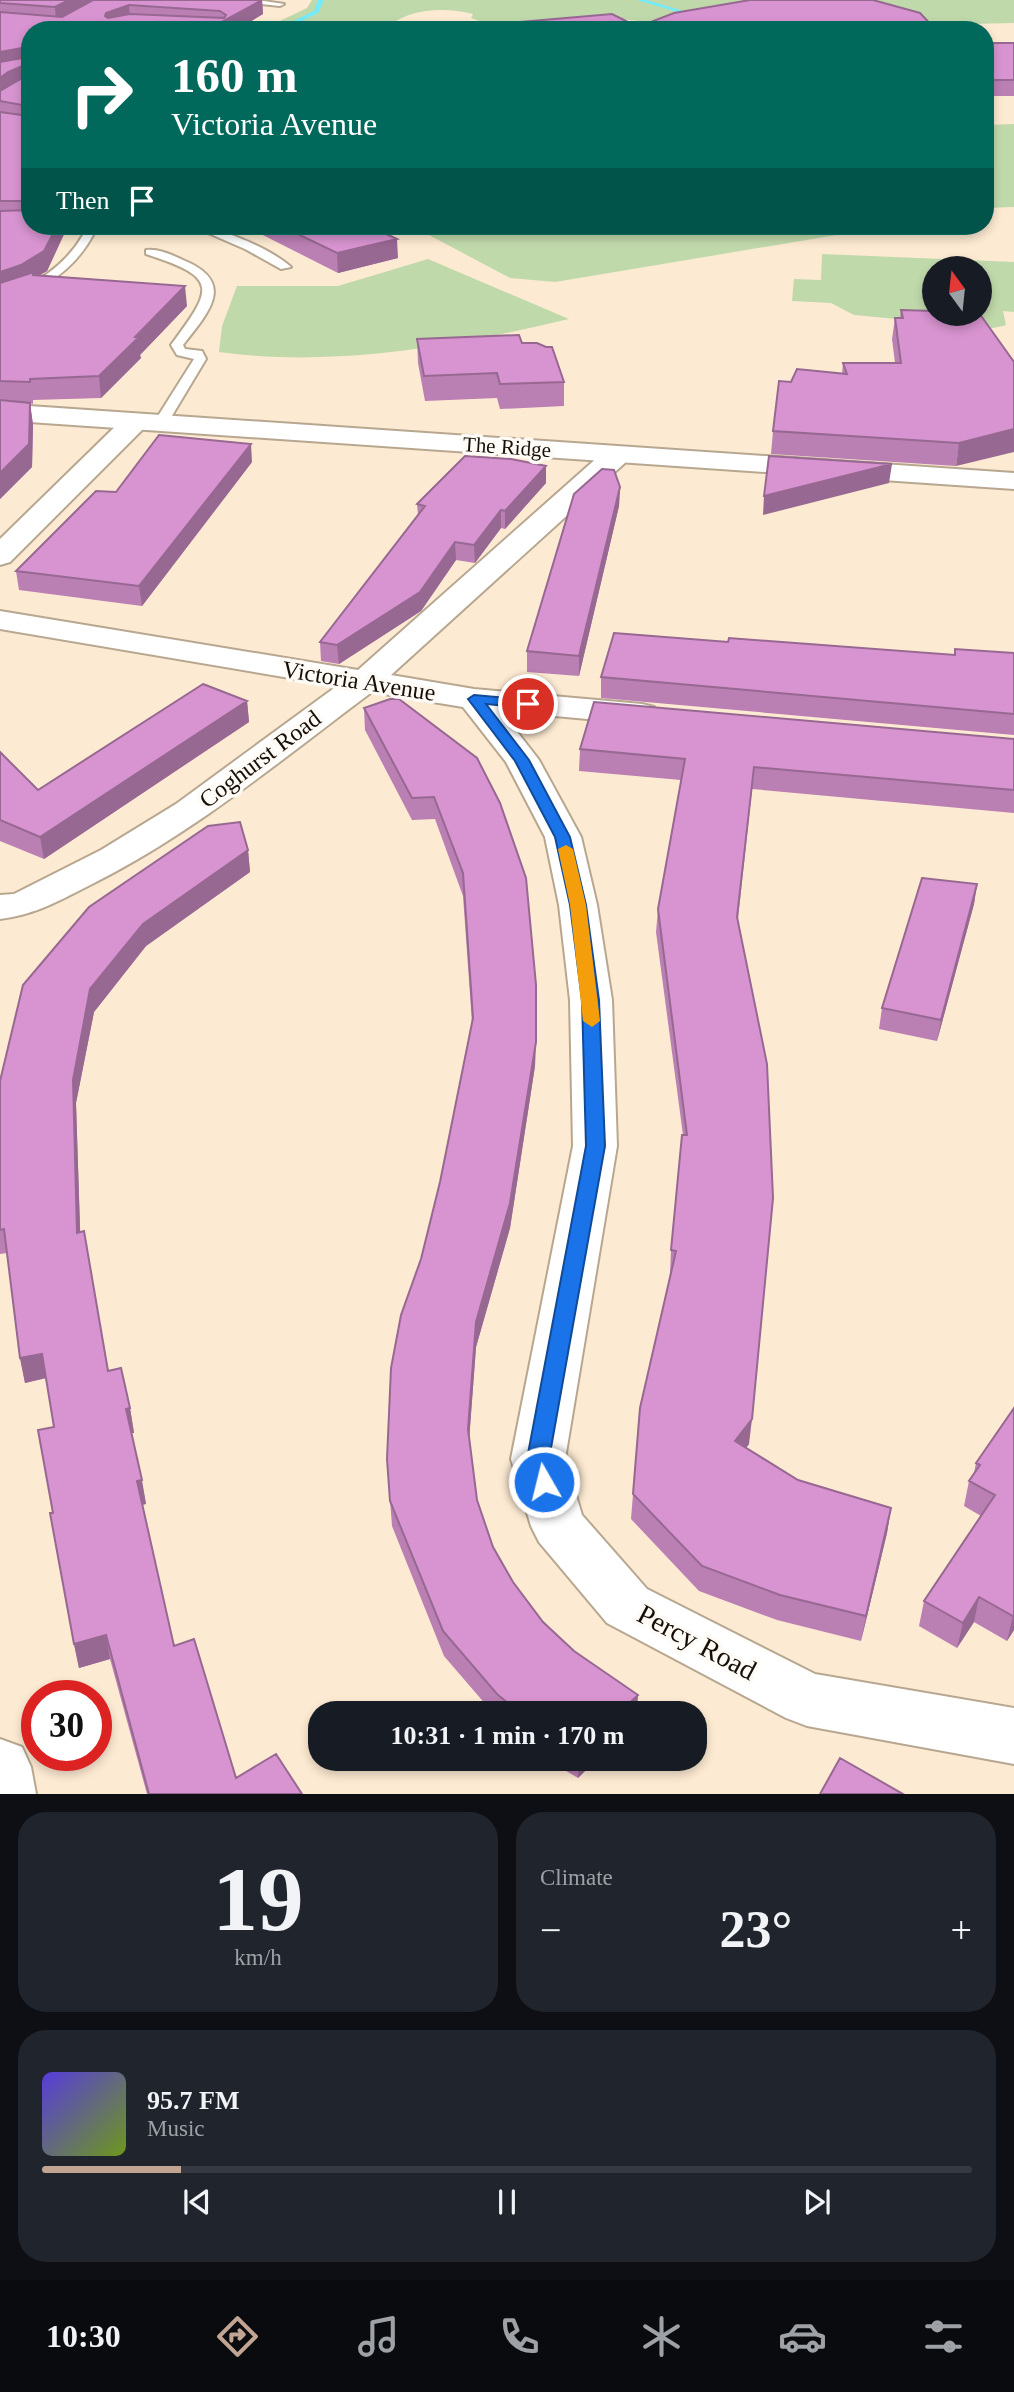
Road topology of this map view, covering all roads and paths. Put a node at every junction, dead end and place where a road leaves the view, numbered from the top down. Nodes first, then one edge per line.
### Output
1 (225, 0) edge
2 (280, 4) dead end
3 (88, 235) edge
4 (219, 235) edge
5 (150, 252) dead end
6 (285, 267) dead end
7 (0, 299) edge
8 (0, 412) edge
9 (147, 423) junction
10 (617, 455) junction
11 (1014, 481) edge
12 (0, 556) edge
13 (0, 620) edge
14 (364, 682) junction
15 (474, 699) junction
16 (668, 717) edge
17 (0, 907) edge
18 (1014, 1736) edge
19 (0, 1767) edge
20 (5, 1794) edge

1 - 2 lane
3 - 7 lane
4 - 6 lane
5 - 9 lane
8 - 9 street, The Ridge
9 - 10 street, The Ridge
9 - 12 street
10 - 11 street, The Ridge
10 - 14 street, Coghurst Road
13 - 14 street, Victoria Avenue
14 - 15 street, Victoria Avenue
14 - 17 street, Coghurst Road
15 - 16 street, Victoria Avenue
15 - 18 street, Percy Road
19 - 20 street

